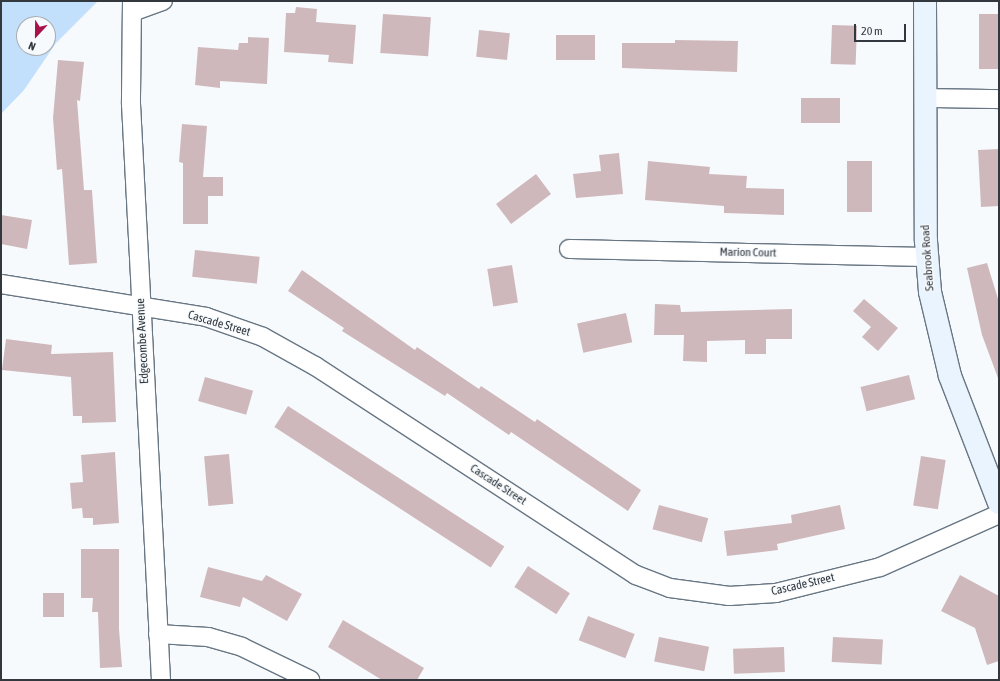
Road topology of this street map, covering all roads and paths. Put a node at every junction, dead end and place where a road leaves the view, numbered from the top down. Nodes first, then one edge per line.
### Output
1 (164, 1) edge
2 (925, 1) edge
3 (132, 6) edge
4 (927, 98) junction
5 (999, 99) edge
6 (569, 249) dead end
7 (927, 257) junction
8 (1, 284) edge
9 (141, 306) junction
10 (999, 503) edge
11 (999, 514) edge
12 (158, 634) junction
13 (161, 680) edge
14 (310, 680) edge

1 - 3 street
2 - 4 street, Seabrook Road
3 - 9 street, Edgecombe Avenue
4 - 5 street
4 - 7 street, Seabrook Road
6 - 7 street, Marion Court
7 - 10 street, Seabrook Road
8 - 9 street, Cascade Street
9 - 11 street, Cascade Street
9 - 12 street, Edgecombe Avenue
12 - 13 street, Edgecombe Avenue
12 - 14 street

